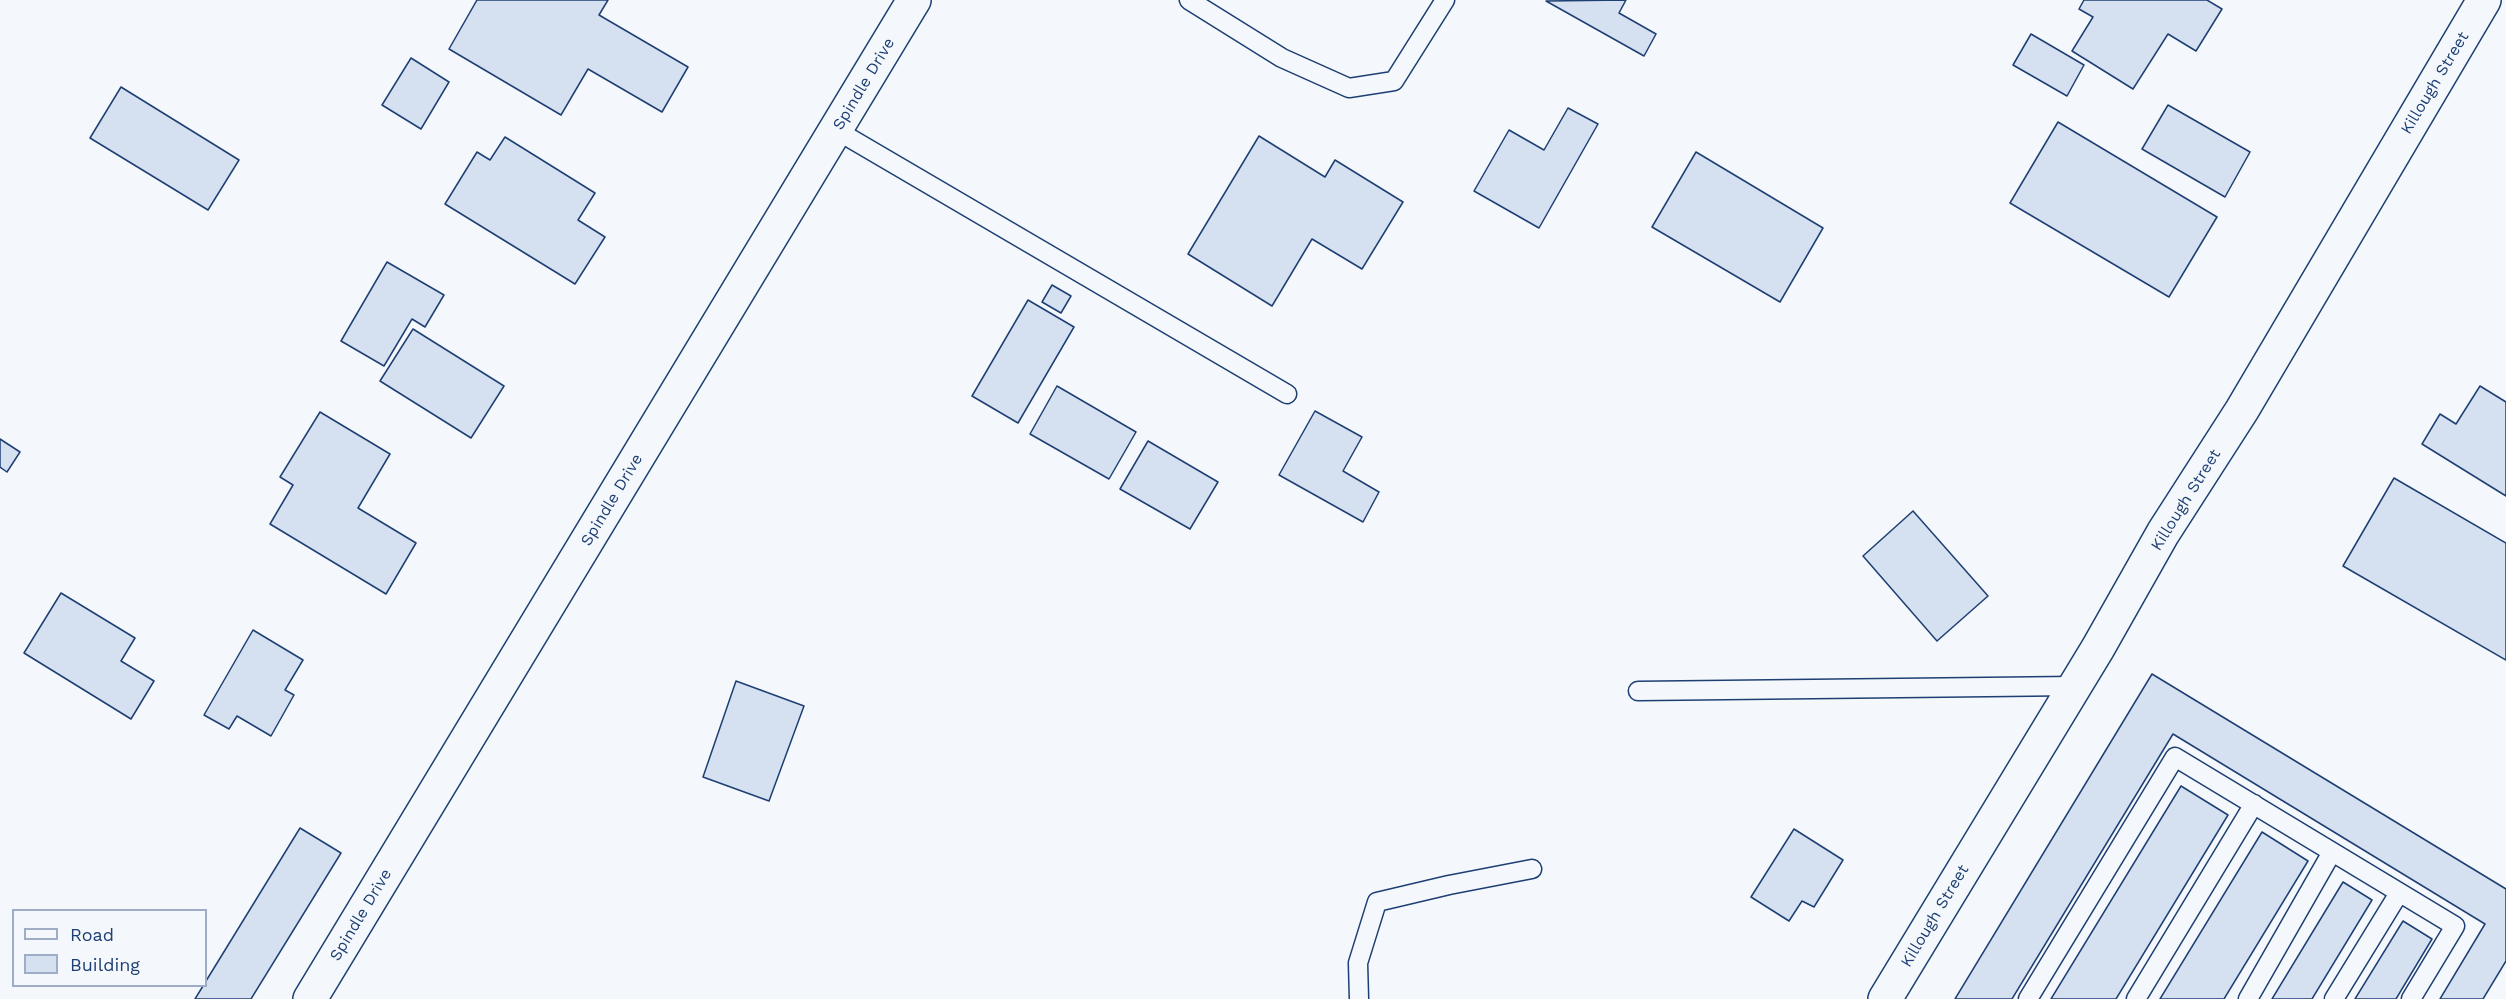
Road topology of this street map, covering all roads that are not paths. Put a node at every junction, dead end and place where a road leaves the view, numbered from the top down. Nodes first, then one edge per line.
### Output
1 (914, 0) edge
2 (1189, 0) edge
3 (1445, 0) edge
4 (2484, 0) edge
5 (836, 130) junction
6 (1287, 394) dead end
7 (2075, 686) junction
8 (1638, 691) dead end
9 (2254, 804) junction
10 (2332, 852) junction
11 (1532, 868) dead end
12 (2398, 892) junction
13 (310, 999) edge
14 (1359, 999) edge
15 (1885, 999) edge
16 (2028, 999) edge
17 (2136, 999) edge
18 (2248, 999) edge
19 (2334, 999) edge
20 (2411, 999) edge

1 - 5 street, Spindle Drive
2 - 3 lane
4 - 7 street, Killough Street
5 - 6 lane
5 - 13 street, Spindle Drive
7 - 8 lane
7 - 15 street, Killough Street
9 - 10 lane
9 - 16 lane
9 - 17 lane
10 - 12 lane
10 - 18 lane
11 - 14 lane
12 - 19 lane
12 - 20 lane

